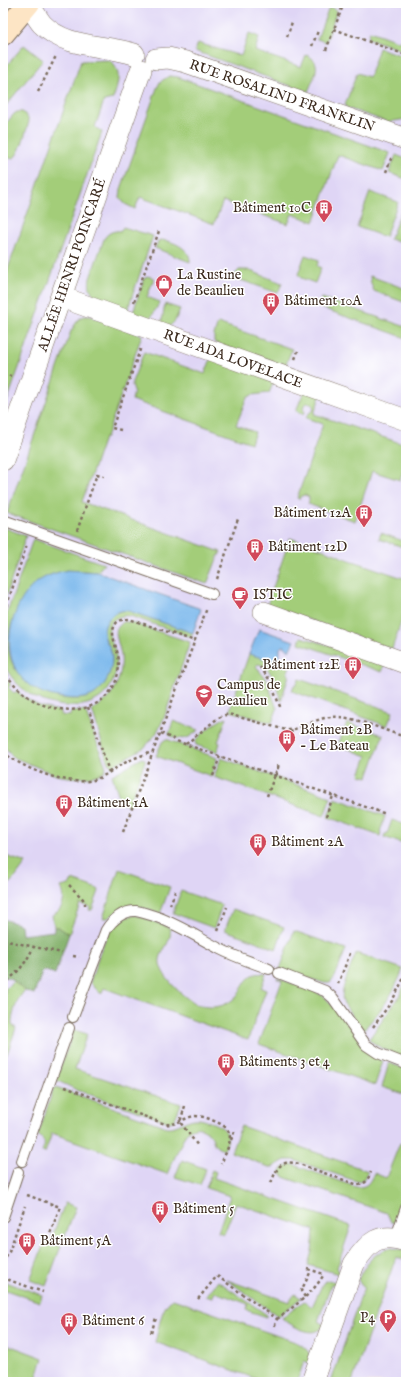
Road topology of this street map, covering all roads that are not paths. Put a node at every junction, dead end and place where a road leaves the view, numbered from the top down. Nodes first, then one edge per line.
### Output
1 (16, 12) edge
2 (144, 61) junction
3 (406, 139) edge
4 (61, 297) junction
5 (406, 420) edge
6 (3, 460) edge
7 (3, 520) edge
8 (212, 594) dead end
9 (264, 612) dead end
10 (405, 663) edge
11 (268, 969) dead end
12 (279, 973) dead end
13 (73, 1018) dead end
14 (69, 1028) dead end
15 (406, 1064) edge
16 (22, 1162) dead end
17 (18, 1172) dead end
18 (406, 1208) edge
19 (3, 1217) edge
20 (401, 1239) edge
21 (312, 1382) edge

1 - 2 street, RUE ROSALIND FRANKLIN
2 - 3 street, RUE ROSALIND FRANKLIN
2 - 4 street, ALLÉE HENRI POINCARÉ
4 - 5 street, RUE ADA LOVELACE
4 - 6 street, ALLÉE HENRI POINCARÉ
7 - 8 lane
9 - 10 street
11 - 13 lane
12 - 15 lane
14 - 16 lane
17 - 19 lane
18 - 20 lane
20 - 21 street

